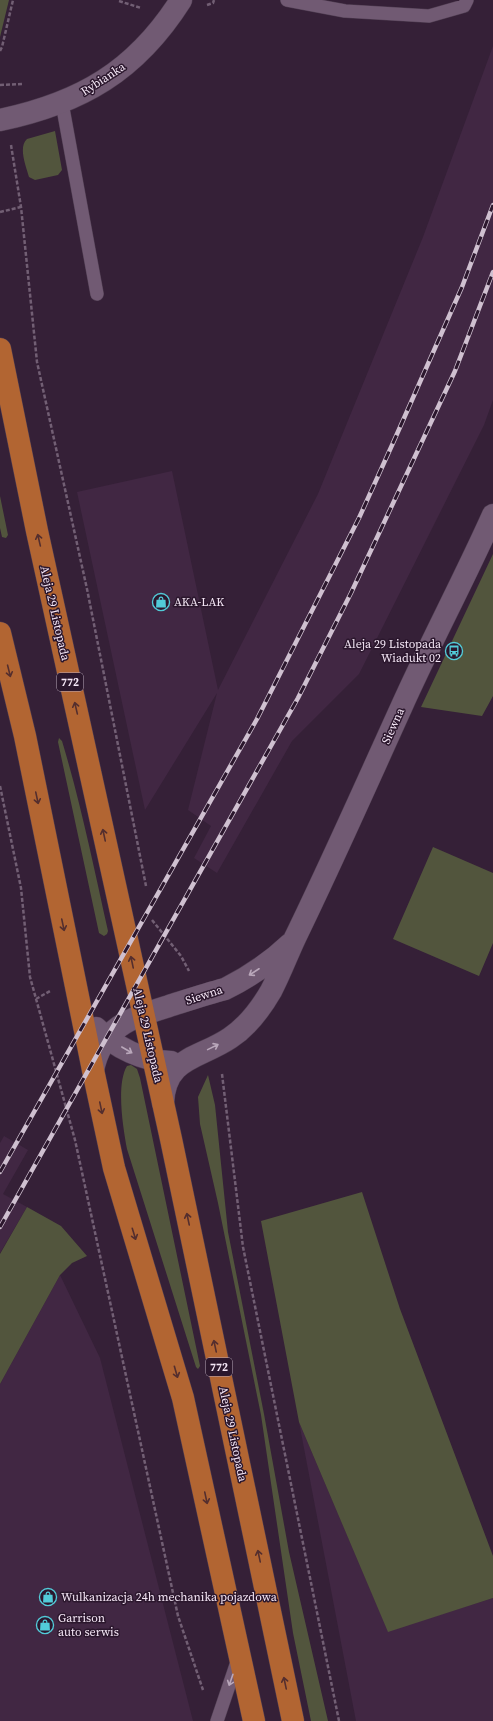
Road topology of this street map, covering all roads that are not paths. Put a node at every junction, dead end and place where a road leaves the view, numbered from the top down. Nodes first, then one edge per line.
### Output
1 (181, 0) edge
2 (287, 0) edge
3 (467, 0) edge
4 (62, 103) junction
5 (0, 120) edge
6 (98, 294) dead end
7 (0, 349) edge
8 (493, 515) edge
9 (0, 633) edge
10 (295, 939) junction
11 (77, 990) junction
12 (143, 1014) junction
13 (107, 1037) junction
14 (153, 1060) junction
15 (188, 1060) junction
16 (93, 1070) junction
17 (163, 1102) junction
18 (240, 1654) junction
19 (217, 1721) edge
20 (254, 1721) edge
21 (293, 1721) edge

1 - 4 street, Rybianka
2 - 3 lane
4 - 5 street, Rybianka
4 - 6 lane
12 -> 7 main road, Aleja 29 Listopada / 772
8 - 10 street, Siewna
9 -> 11 main road
10 -> 12 street, Siewna
15 -> 10 street, Siewna
11 - 13 street, Siewna
11 - 16 main road
12 - 13 street, Siewna
12 - 14 main road, Aleja 29 Listopada / 772
13 -> 14 street, Siewna
13 - 16 street, Siewna
14 - 15 street, Siewna
14 - 17 main road, Aleja 29 Listopada / 772
15 - 17 street, Siewna
16 -> 18 main road
21 -> 17 main road, Aleja 29 Listopada / 772
18 -> 19 lane
18 - 20 main road

